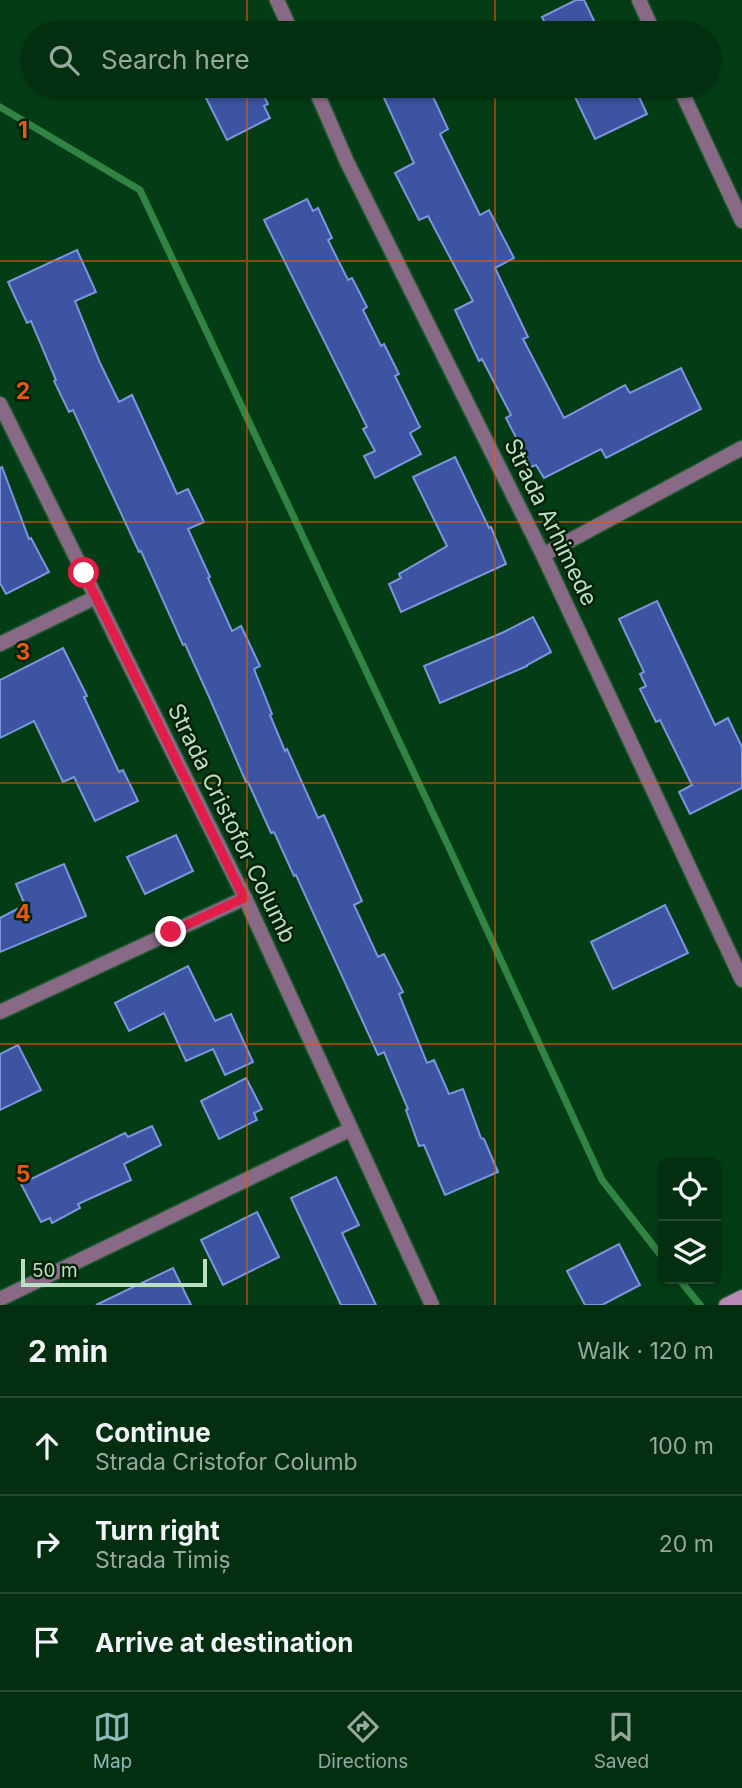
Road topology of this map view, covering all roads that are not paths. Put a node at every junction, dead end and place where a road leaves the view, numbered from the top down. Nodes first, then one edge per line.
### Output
1 (277, 0) edge
2 (639, 0) edge
3 (287, 21) edge
4 (649, 21) edge
5 (319, 98) edge
6 (685, 98) edge
7 (742, 221) edge
8 (0, 404) edge
9 (742, 448) edge
10 (543, 555) junction
11 (96, 597) junction
12 (0, 644) edge
13 (244, 898) junction
14 (742, 980) edge
15 (0, 1012) edge
16 (351, 1129) junction
17 (742, 1297) edge
18 (0, 1299) edge
19 (432, 1305) edge
20 (726, 1305) edge

1 - 3 street
2 - 4 street
5 - 10 street, Strada Arhimede
6 - 7 street
8 - 11 street, Strada Cristofor Columb
9 - 10 street
10 - 14 street, Strada Arhimede
11 - 12 street
11 - 13 street, Strada Cristofor Columb
13 - 15 street
13 - 16 street, Strada Cristofor Columb
16 - 18 street
16 - 19 street, Strada Cristofor Columb
17 - 20 street

